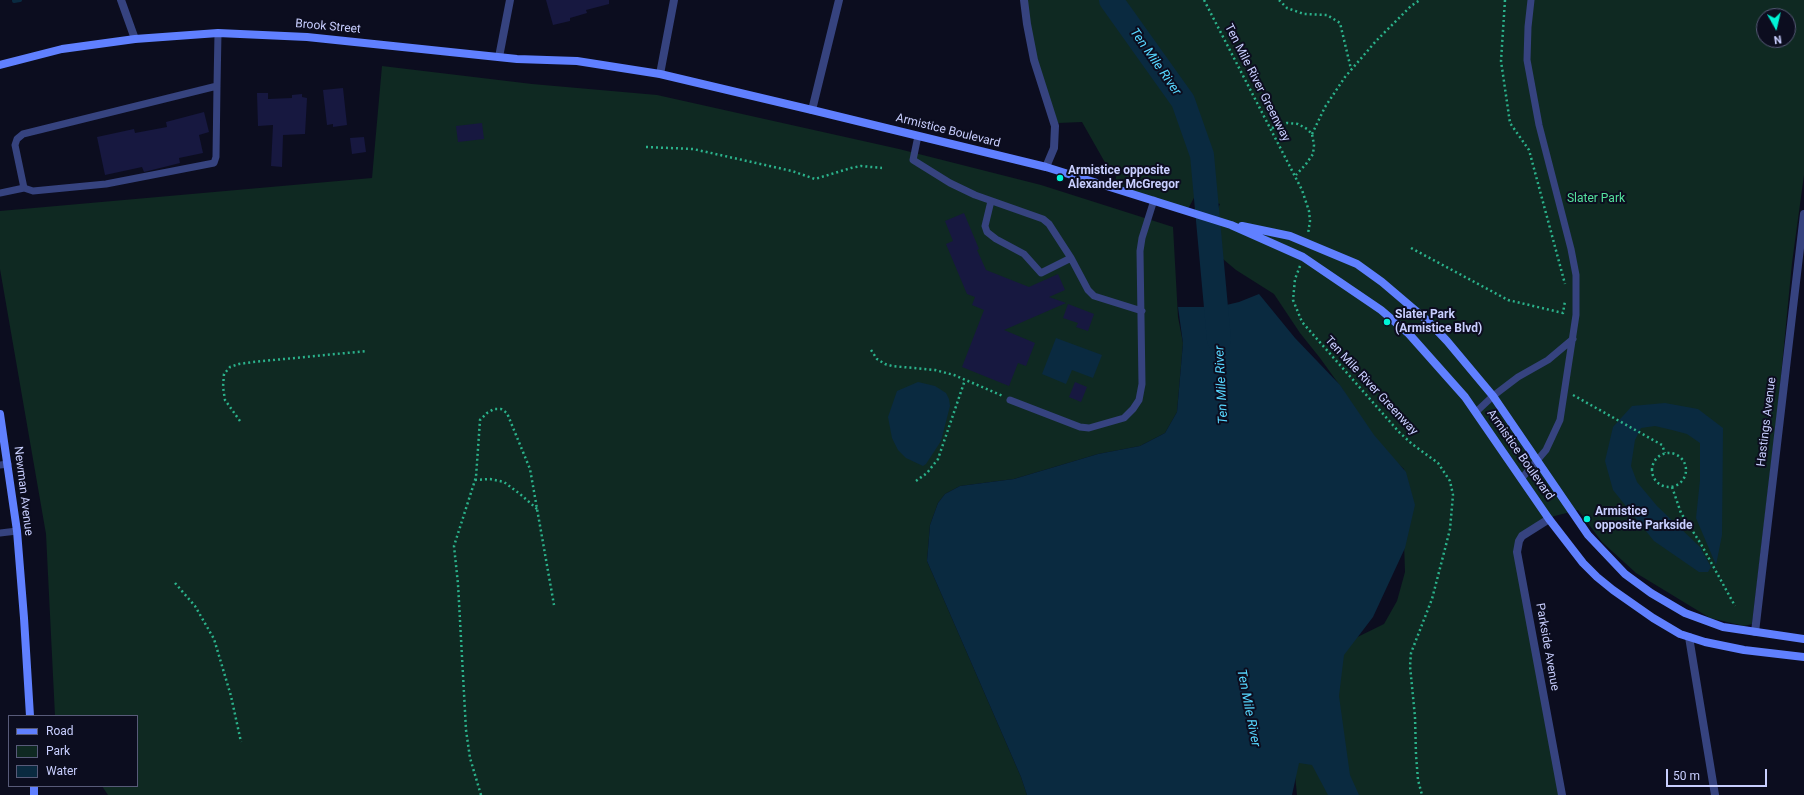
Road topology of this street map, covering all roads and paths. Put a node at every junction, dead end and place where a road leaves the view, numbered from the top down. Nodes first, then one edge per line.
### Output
1 (121, 0) edge
2 (510, 0) edge
3 (674, 0) edge
4 (840, 0) edge
5 (1024, 0) edge
6 (1204, 0) edge
7 (1279, 0) edge
8 (1420, 0) edge
9 (1505, 0) edge
10 (1531, 0) edge
11 (218, 33) junction
12 (135, 39) junction
13 (499, 57) junction
14 (0, 65) edge
15 (1352, 69) junction
16 (658, 74) junction
17 (217, 86) junction
18 (812, 110) junction
19 (1272, 128) junction
20 (1312, 134) junction
21 (918, 136) junction
22 (646, 147) dead end
23 (1046, 167) junction
24 (882, 168) dead end
25 (1296, 175) junction
26 (24, 188) junction
27 (0, 193) edge
28 (1154, 200) junction
29 (991, 201) junction
30 (1804, 214) edge
31 (1232, 225) junction
32 (1307, 243) junction
33 (1411, 248) dead end
34 (1302, 257) junction
35 (1071, 258) junction
36 (1566, 285) dead end
37 (1565, 298) dead end
38 (1142, 311) junction
39 (1574, 339) junction
40 (872, 350) dead end
41 (367, 351) dead end
42 (966, 380) junction
43 (1493, 396) junction
44 (1575, 396) dead end
45 (1010, 400) joint
46 (1476, 412) junction
47 (0, 414) edge
48 (240, 421) dead end
49 (1665, 453) junction
50 (1538, 460) junction
51 (4, 464) edge
52 (1522, 478) junction
53 (475, 480) junction
54 (916, 481) dead end
55 (1672, 488) junction
56 (538, 510) junction
57 (1549, 519) junction
58 (17, 531) junction
59 (0, 533) edge
60 (175, 583) dead end
61 (554, 605) dead end
62 (1735, 606) dead end
63 (1755, 632) junction
64 (1689, 637) junction
65 (1804, 638) edge
66 (1804, 658) edge
67 (30, 715) edge
68 (240, 742) dead end
69 (481, 795) edge
70 (1422, 795) edge
71 (1562, 795) edge
72 (1715, 795) edge

1 - 12 street
2 - 13 street
3 - 16 street
4 - 18 street
5 - 23 street
6 - 19 path, Ten Mile River Greenway
7 - 15 path
8 - 15 path
9 - 36 path
10 - 39 lane
11 - 12 main road, Brook Street
11 - 13 main road, Brook Street
11 - 17 lane
12 - 14 main road, Brook Street
13 - 16 main road, Brook Street
15 - 20 path
16 - 18 main road, Armistice Boulevard
17 - 26 lane
17 - 26 lane
18 - 21 main road, Armistice Boulevard
19 - 20 path
19 - 25 path, Ten Mile River Greenway
20 - 25 path
21 - 23 main road, Armistice Boulevard
21 - 29 lane
22 - 24 path
23 - 28 main road, Armistice Boulevard
25 - 32 path, Ten Mile River Greenway
26 - 27 lane
28 - 31 main road, Armistice Boulevard
28 - 38 lane
29 - 35 lane
29 - 35 lane
30 - 63 street, Hastings Avenue
31 - 32 main road, Armistice Boulevard
31 - 34 main road, Armistice Boulevard
32 - 43 main road, Armistice Boulevard
33 - 37 path
34 - 46 main road, Armistice Boulevard
34 - 70 path, Ten Mile River Greenway
35 - 38 lane
38 - 45 lane
39 - 43 lane
39 - 50 lane
40 - 42 path
41 - 48 path
42 - 45 path
42 - 54 path
43 - 46 lane
43 - 50 main road, Armistice Boulevard
44 - 49 path
46 - 52 main road, Armistice Boulevard
47 - 51 main road, Newman Avenue
49 - 55 path
49 - 55 path
50 - 52 lane
50 - 63 main road, Armistice Boulevard
51 - 58 main road, Newman Avenue
52 - 57 main road, Armistice Boulevard
53 - 56 path
53 - 56 path
53 - 69 path
55 - 62 path
56 - 61 path
57 - 64 main road, Armistice Boulevard
57 - 71 street, Parkside Avenue
58 - 59 lane
58 - 67 main road, Newman Avenue
60 - 68 path
63 - 65 main road, Armistice Boulevard
64 - 66 main road, Armistice Boulevard
64 - 72 street

